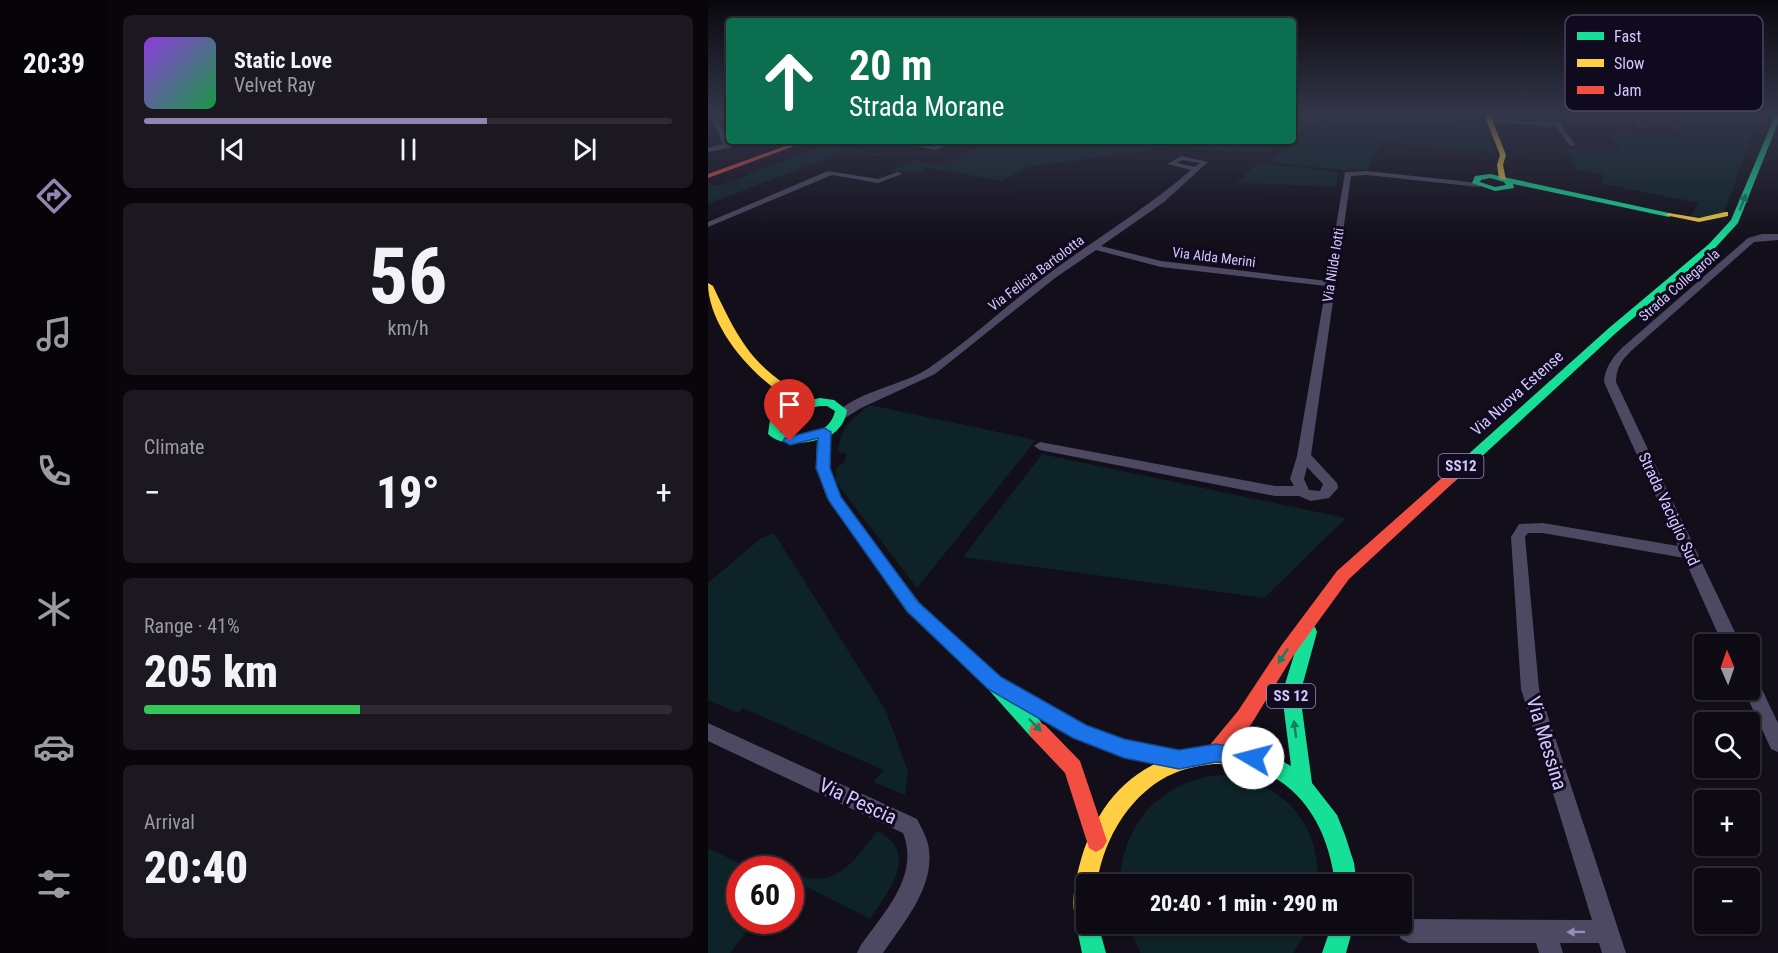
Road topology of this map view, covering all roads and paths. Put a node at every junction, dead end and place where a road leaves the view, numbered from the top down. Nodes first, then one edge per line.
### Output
1 (762, 156) edge
2 (1503, 156) edge
3 (1749, 156) edge
4 (1761, 156) edge
5 (1197, 169) dead end
6 (898, 174) dead end
7 (708, 176) edge
8 (1504, 178) junction
9 (1481, 180) junction
10 (1725, 214) junction
11 (1685, 218) junction
12 (708, 225) edge
13 (1700, 234) dead end
14 (1778, 237) edge
15 (1096, 247) junction
16 (1330, 284) junction
17 (708, 286) edge
18 (1613, 330) junction
19 (1610, 372) joint
20 (778, 390) junction
21 (888, 390) junction
22 (808, 403) junction
23 (830, 403) junction
24 (787, 411) junction
25 (842, 415) junction
26 (824, 432) junction
27 (802, 440) junction
28 (1040, 446) dead end
29 (1304, 456) junction
30 (823, 468) junction
31 (1301, 491) junction
32 (1689, 553) junction
33 (1317, 609) junction
34 (1727, 634) edge
35 (994, 683) junction
36 (1758, 700) edge
37 (708, 732) edge
38 (1778, 743) edge
39 (1216, 753) junction
40 (1179, 760) junction
41 (1303, 787) junction
42 (1096, 841) junction
43 (1088, 874) edge
44 (1344, 874) edge
45 (1412, 931) edge
46 (1089, 934) edge
47 (1610, 942) edge
48 (1548, 943) edge
49 (869, 953) edge
50 (1094, 953) edge

1 - 7 main road
2 - 8 main road
3 - 10 main road, Via Nuova Estense / SS12
18 -> 4 main road, Via Nuova Estense / SS12
5 - 15 street, Via Felicia Bartolotta
6 - 12 street
8 - 9 main road
8 - 9 main road
8 - 11 main road
9 - 16 street, Via Nilde Iotti
10 - 11 main road
10 - 18 main road, Via Nuova Estense / SS12
11 - 13 main road
14 - 19 street, Strada Collegarola
15 - 16 street, Via Alda Merini
15 - 21 street, Via Felicia Bartolotta
16 - 29 street, Via Nilde Iotti
17 - 20 main road
18 - 33 main road, Via Nuova Estense / SS12
19 - 32 street, Strada Vaciglio Sud
20 - 22 main road
20 - 24 main road
21 - 23 street, Via Felicia Bartolotta
21 - 25 street, Via Felicia Bartolotta
22 - 23 main road
22 - 24 main road
23 - 25 main road
24 - 27 main road
25 - 26 main road
26 - 27 main road
26 - 30 main road
27 - 30 main road
28 - 31 street
29 - 31 street, Via Nilde Iotti
29 - 31 street
30 - 35 main road
32 - 34 street, Strada Vaciglio Sud
32 - 47 street, Via Messina
33 -> 39 main road, Via Nuova Estense
41 -> 33 main road, Via Nuova Estense / SS 12
35 - 40 main road
35 -> 42 main road
36 - 38 street
37 - 49 street, Via Pescia
39 - 40 main road
39 - 41 main road
40 - 42 main road
41 - 44 main road
42 - 43 main road
45 - 48 street
46 - 50 main road
47 -> 48 street

